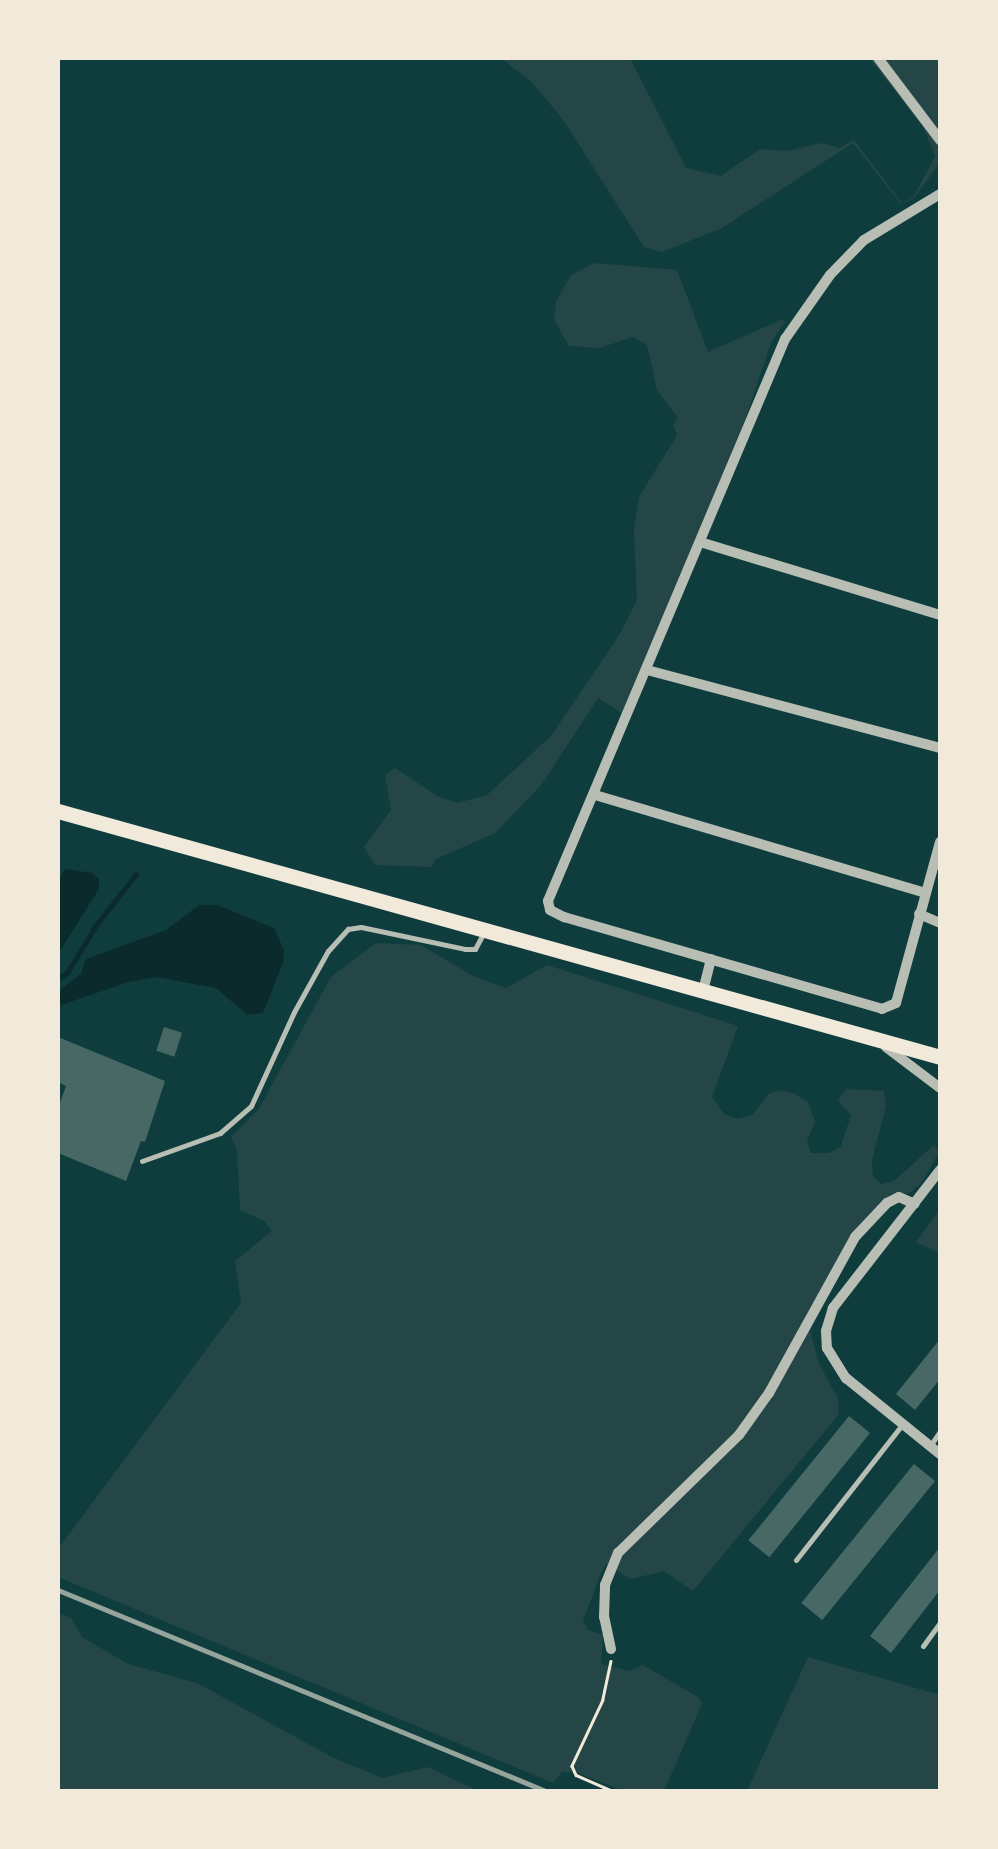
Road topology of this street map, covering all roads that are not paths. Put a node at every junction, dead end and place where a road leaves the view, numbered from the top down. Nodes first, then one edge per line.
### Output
1 (878, 58) edge
2 (940, 140) edge
3 (940, 194) edge
4 (700, 542) junction
5 (940, 615) edge
6 (646, 670) junction
7 (940, 748) edge
8 (595, 795) junction
9 (58, 811) edge
10 (940, 842) edge
11 (925, 893) junction
12 (920, 914) junction
13 (940, 923) edge
14 (484, 931) junction
15 (711, 959) junction
16 (703, 991) junction
17 (858, 1034) junction
18 (940, 1057) edge
19 (940, 1088) edge
20 (142, 1161) dead end
21 (940, 1170) edge
22 (915, 1204) junction
23 (902, 1425) junction
24 (940, 1431) edge
25 (930, 1446) junction
26 (940, 1454) edge
27 (796, 1560) dead end
28 (940, 1623) edge
29 (923, 1646) dead end
30 (610, 1650) road end

1 - 2 street
3 - 4 street
4 - 5 street
4 - 6 street
6 - 7 street
6 - 8 street
8 - 11 street
8 - 15 street
9 - 14 main road
10 - 11 street
11 - 12 street
12 - 13 street
12 - 15 street
14 - 16 main road
14 - 20 lane
15 - 16 street
16 - 17 main road
17 - 18 main road
17 - 19 street
21 - 22 street
22 - 23 street
22 - 30 street
23 - 25 street
23 - 27 lane
24 - 25 lane
25 - 26 street
28 - 29 lane

